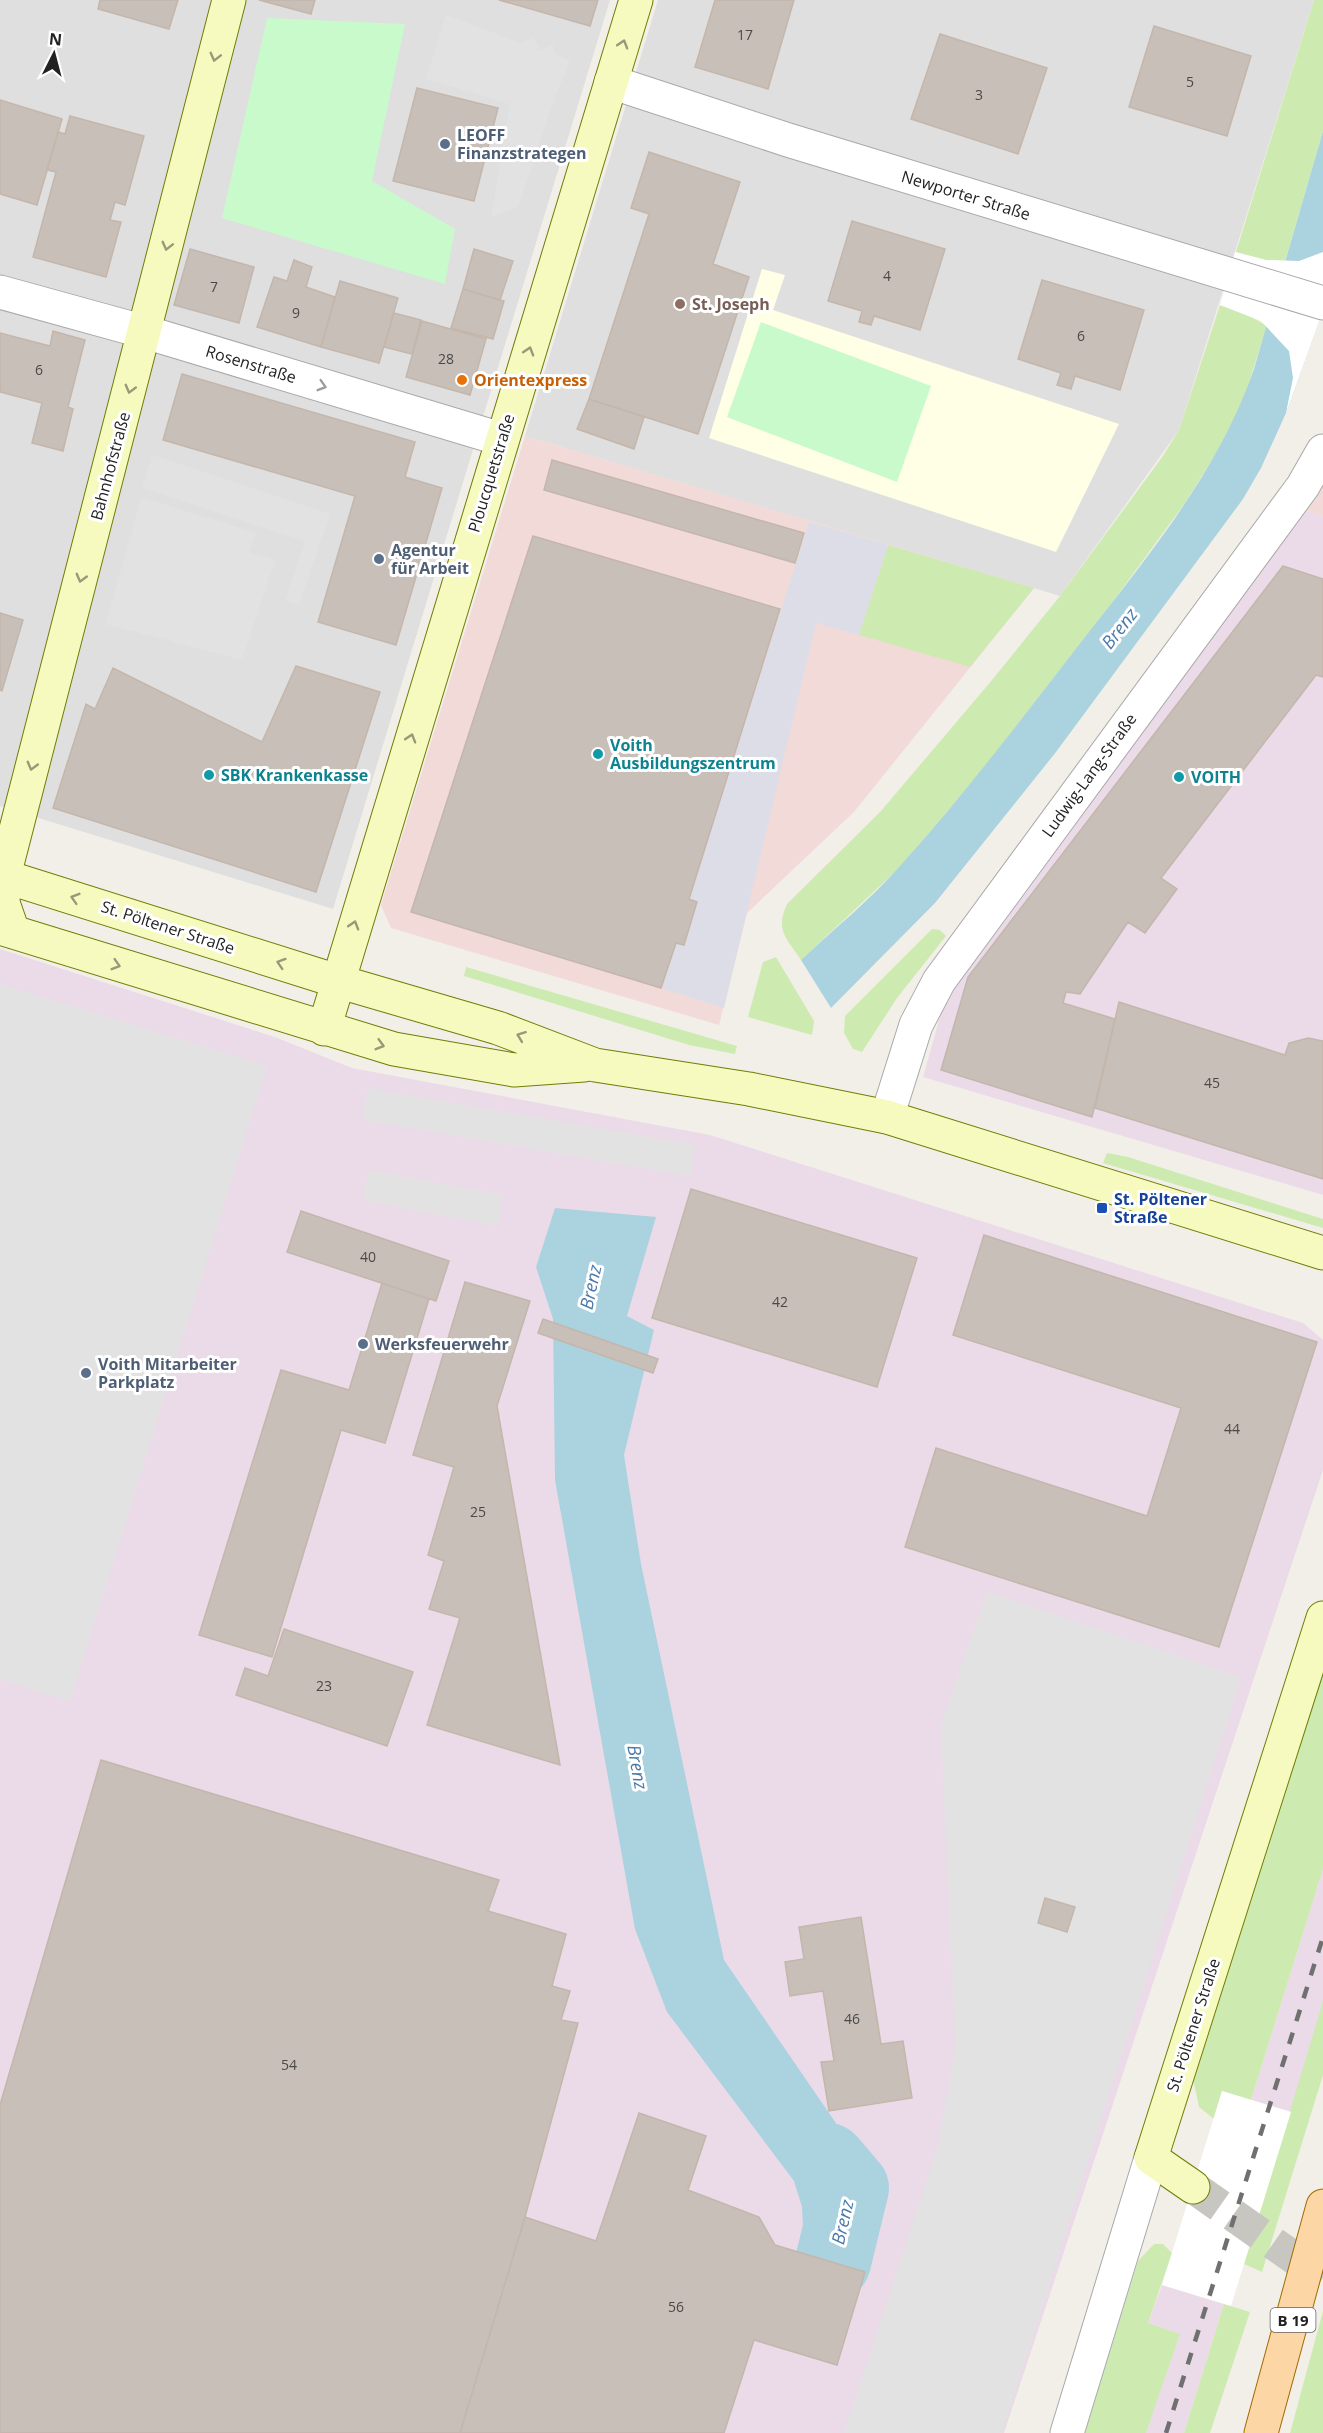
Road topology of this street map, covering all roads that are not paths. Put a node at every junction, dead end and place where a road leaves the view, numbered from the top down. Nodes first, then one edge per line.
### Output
1 (229, 0) edge
2 (636, 0) edge
3 (611, 82) junction
4 (0, 292) edge
5 (1323, 303) edge
6 (145, 332) junction
7 (501, 439) junction
8 (1323, 451) edge
9 (2, 876) edge
10 (6, 930) edge
11 (337, 981) junction
12 (324, 1029) junction
13 (595, 1065) junction
14 (887, 1117) junction
15 (1323, 1253) edge
16 (1323, 1618) edge
17 (1151, 2158) junction
18 (1193, 2187) tunnel mouth
19 (1323, 2206) edge
20 (1067, 2433) edge
21 (1261, 2433) edge

1 -> 6 main road, Bahnhofstraße
3 -> 2 main road, Ploucquetstraße
3 - 5 street, Newporter Straße
7 -> 3 main road, Ploucquetstraße
4 - 6 street, Rosenstraße
6 -> 7 street, Rosenstraße
6 -> 9 main road, Bahnhofstraße
11 -> 7 main road, Ploucquetstraße
8 - 14 street, Ludwig-Lang-Straße
9 - 10 main road, Bahnhofstraße
11 -> 9 main road, St. Pöltener Straße
10 -> 12 main road, St. Pöltener Straße
11 - 12 main road
13 -> 11 main road, St. Pöltener Straße
12 -> 13 main road, St. Pöltener Straße
13 - 14 main road, St. Pöltener Straße
14 - 15 main road, St. Pöltener Straße
16 - 17 main road, St. Pöltener Straße
17 - 18 main road
17 - 20 street, St. Pöltener Straße
19 - 21 main road, B 19

